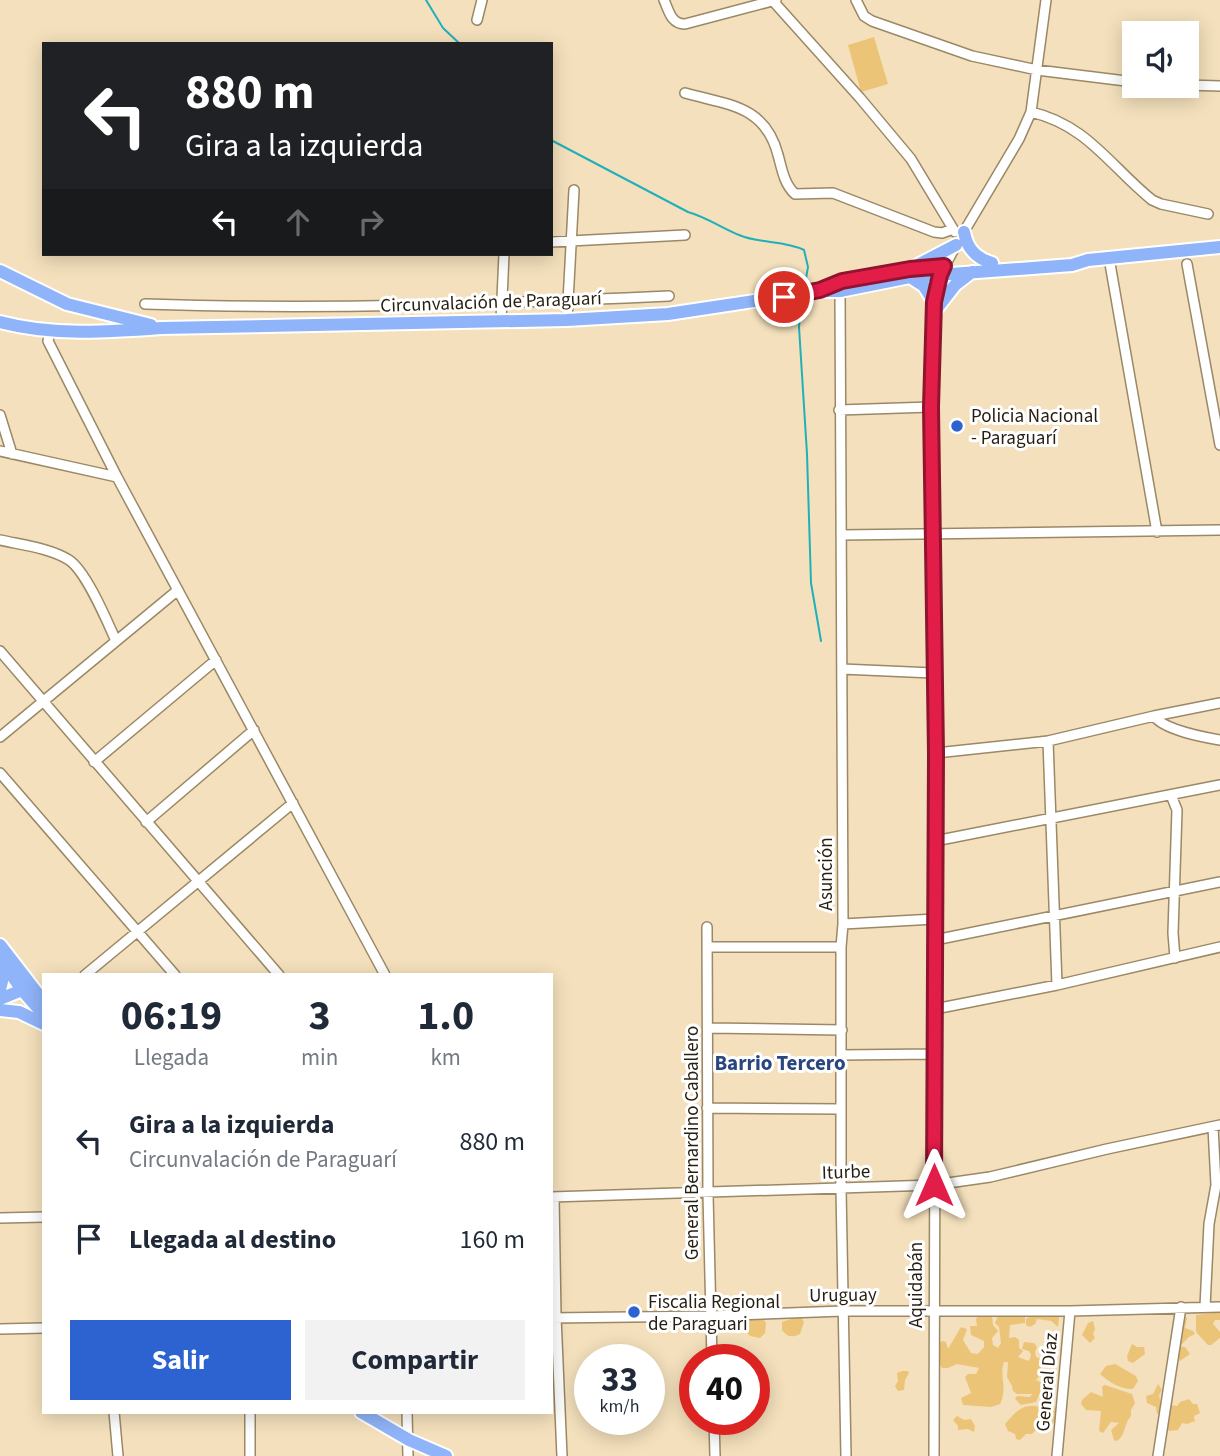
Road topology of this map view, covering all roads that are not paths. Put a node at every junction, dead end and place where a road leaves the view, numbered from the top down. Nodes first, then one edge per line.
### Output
1 (482, 0) edge
2 (664, 0) edge
3 (774, 0) edge
4 (856, 0) edge
5 (1046, 0) edge
6 (477, 20) dead end
7 (1037, 69) junction
8 (1122, 80) edge
9 (1199, 85) edge
10 (1220, 86) edge
11 (685, 93) dead end
12 (1031, 113) junction
13 (574, 190) dead end
14 (1208, 214) dead end
15 (685, 235) dead end
16 (958, 236) junction
17 (553, 242) edge
18 (570, 242) junction
19 (1220, 247) edge
20 (504, 256) edge
21 (1109, 258) junction
22 (1088, 260) junction
23 (992, 263) junction
24 (1186, 264) dead end
25 (942, 270) junction
26 (0, 271) edge
27 (972, 272) junction
28 (910, 273) junction
29 (820, 290) junction
30 (840, 291) junction
31 (669, 296) dead end
32 (644, 297) junction
33 (568, 301) junction
34 (145, 304) dead end
35 (502, 304) junction
36 (934, 307) junction
37 (645, 315) junction
38 (567, 320) junction
39 (501, 321) junction
40 (0, 322) edge
41 (161, 328) junction
42 (50, 331) junction
43 (931, 407) junction
44 (839, 410) junction
45 (0, 415) edge
46 (1220, 445) edge
47 (0, 451) edge
48 (12, 454) junction
49 (117, 477) junction
50 (1220, 530) edge
51 (1157, 531) junction
52 (933, 534) junction
53 (841, 535) junction
54 (0, 540) edge
55 (178, 590) junction
56 (117, 640) junction
57 (0, 651) edge
58 (216, 660) junction
59 (842, 669) junction
60 (933, 673) junction
61 (42, 702) junction
62 (1220, 703) edge
63 (1154, 716) junction
64 (254, 730) junction
65 (0, 737) edge
66 (1220, 740) edge
67 (1048, 741) junction
68 (936, 753) junction
69 (94, 762) junction
70 (0, 773) edge
71 (1220, 785) edge
72 (1171, 795) junction
73 (293, 803) junction
74 (1051, 818) junction
75 (146, 822) junction
76 (935, 841) junction
77 (198, 881) junction
78 (1220, 882) edge
79 (1175, 891) junction
80 (1054, 916) junction
81 (935, 919) junction
82 (843, 924) junction
83 (707, 927) dead end
84 (137, 932) junction
85 (935, 940) junction
86 (0, 945) edge
87 (707, 947) junction
88 (841, 947) junction
89 (1220, 947) edge
90 (0, 958) edge
91 (1175, 958) junction
92 (15, 964) junction
93 (0, 965) edge
94 (87, 973) edge
95 (173, 973) edge
96 (277, 973) edge
97 (381, 973) edge
98 (1057, 985) junction
99 (0, 990) edge
100 (22, 990) junction
101 (0, 999) edge
102 (42, 999) edge
103 (42, 1006) edge
104 (935, 1009) junction
105 (0, 1010) edge
106 (42, 1013) edge
107 (42, 1023) edge
108 (708, 1028) junction
109 (842, 1030) junction
110 (934, 1054) junction
111 (841, 1055) junction
112 (707, 1108) junction
113 (841, 1109) junction
114 (1217, 1126) edge
115 (934, 1185) junction
116 (1218, 1186) edge
117 (841, 1189) junction
118 (708, 1194) junction
119 (553, 1197) edge
120 (42, 1217) edge
121 (0, 1218) edge
122 (553, 1257) edge
123 (1181, 1307) junction
124 (1205, 1307) junction
125 (1220, 1307) edge
126 (843, 1311) junction
127 (1070, 1311) junction
128 (932, 1312) junction
129 (710, 1316) junction
130 (554, 1317) edge
131 (42, 1328) edge
132 (0, 1329) edge
133 (711, 1344) edge
134 (114, 1414) edge
135 (250, 1414) edge
136 (364, 1414) edge
137 (407, 1414) edge
138 (714, 1435) edge
139 (409, 1440) junction
140 (118, 1456) edge
141 (250, 1456) edge
142 (408, 1456) edge
143 (446, 1456) edge
144 (562, 1456) edge
145 (715, 1456) edge
146 (846, 1456) edge
147 (933, 1456) edge
148 (1057, 1456) edge
149 (1158, 1456) edge

1 - 6 street
2 - 3 street
3 - 16 street
4 - 7 street
5 - 7 street, Aquidabán
7 - 8 street
7 - 12 street, Aquidabán
9 - 10 street
11 - 16 street
12 - 14 street
12 - 16 street, Aquidabán
13 - 18 street
15 - 18 street
16 - 23 highway
16 - 25 street, Aquidabán
16 - 28 highway
17 - 18 street
18 - 33 street
19 - 21 highway, Circunvalación de Paraguarí
20 - 35 street
21 - 22 highway, Circunvalación de Paraguarí
21 - 51 street
22 - 23 highway, Circunvalación de Paraguarí
22 - 27 highway, Circunvalación de Paraguarí
23 - 25 highway, Circunvalación de Paraguarí
24 - 46 street
25 - 27 highway, Circunvalación de Paraguarí
25 - 28 highway, Circunvalación de Paraguarí
25 - 36 street, Aquidabán
26 - 41 highway, Circunvalación de Paraguarí
27 - 36 highway
28 - 29 highway, Circunvalación de Paraguarí
28 - 30 highway, Circunvalación de Paraguarí
28 - 36 highway
29 - 30 highway, Circunvalación de Paraguarí
29 - 37 highway, Circunvalación de Paraguarí
30 - 44 street, Asunción
31 - 32 street
32 - 33 street
32 - 37 street
33 - 35 street
33 - 38 street
34 - 35 street
35 - 39 street
36 - 43 street, Aquidabán
37 - 38 highway, Circunvalación de Paraguarí
38 - 39 highway, Circunvalación de Paraguarí
39 - 41 highway, Circunvalación de Paraguarí
40 - 42 highway, Circunvalación de Paraguarí
41 - 42 highway, Circunvalación de Paraguarí
42 - 49 street
43 - 44 street
43 - 52 street, Aquidabán
44 - 53 street, Asunción
45 - 48 street
47 - 48 street
48 - 49 street
49 - 55 street
50 - 51 street
51 - 52 street
52 - 53 street
52 - 60 street, Aquidabán
53 - 59 street, Asunción
54 - 56 street
55 - 56 street
55 - 58 street
56 - 61 street
57 - 61 street
58 - 64 street
58 - 69 street
59 - 60 street
59 - 82 street, Asunción
60 - 68 street, Aquidabán
61 - 65 street
61 - 69 street
62 - 63 street
63 - 66 street
63 - 67 street
64 - 73 street
64 - 75 street
67 - 68 street
67 - 74 street
68 - 76 street, Aquidabán
69 - 75 street
70 - 84 street
71 - 72 street
72 - 74 street
72 - 79 street
73 - 77 street
73 - 97 street
74 - 76 street
74 - 80 street
75 - 77 street
76 - 81 street, Aquidabán
77 - 84 street
77 - 96 street
78 - 79 street
79 - 80 street
79 - 91 street
80 - 85 street
80 - 98 street
81 - 82 street
81 - 85 street, Aquidabán
82 - 88 street, Asunción
83 - 87 street, General Bernardino Caballero
84 - 94 street
84 - 95 street
85 - 104 street, Aquidabán
86 - 92 highway
87 - 88 street
87 - 108 street, General Bernardino Caballero
88 - 109 street, Asunción
89 - 91 street
90 - 100 highway
91 - 98 street
92 - 100 highway
92 - 102 highway
93 - 99 highway
98 - 104 street
100 - 101 highway
100 - 103 highway
100 - 106 highway
104 - 110 street, Aquidabán
105 - 107 highway
108 - 109 street
108 - 112 street, General Bernardino Caballero
109 - 111 street, Asunción
110 - 111 street
110 - 115 street, Aquidabán
111 - 113 street, Asunción
112 - 113 street
112 - 118 street, General Bernardino Caballero
113 - 117 street, Asunción
114 - 115 street, Iturbe
114 - 116 street
115 - 117 street, Iturbe
115 - 128 street, Aquidabán
116 - 124 street
117 - 118 street, Iturbe
117 - 126 street, Asunción
118 - 119 street, Iturbe
118 - 129 street, General Bernardino Caballero
120 - 121 street
122 - 130 street
123 - 124 street, Uruguay
123 - 127 street, Uruguay
123 - 149 street
124 - 125 street, Uruguay
126 - 128 street, Uruguay
126 - 129 street, Uruguay
126 - 146 street, Asunción
127 - 128 street, Uruguay
127 - 148 street, General Díaz
128 - 147 street, Aquidabán
129 - 130 street, Uruguay
129 - 133 street, General Bernardino Caballero
130 - 144 street
131 - 132 street
134 - 140 street
135 - 141 street
136 - 139 highway
137 - 139 street
138 - 145 street
139 - 142 street
139 - 143 highway

